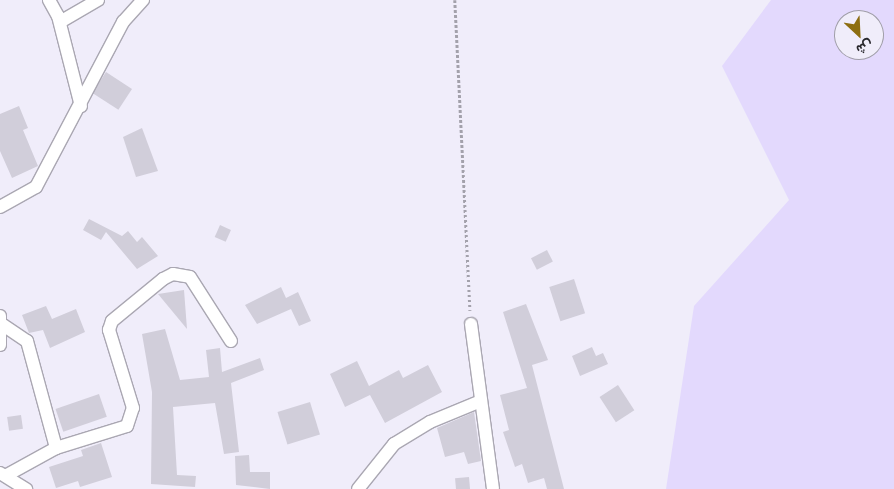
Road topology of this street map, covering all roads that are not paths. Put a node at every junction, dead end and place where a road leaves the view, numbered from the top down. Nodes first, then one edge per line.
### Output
1 (49, 0) edge
2 (98, 0) edge
3 (144, 0) edge
4 (60, 22) junction
5 (81, 106) junction
6 (0, 207) edge
7 (1, 321) edge
8 (471, 324) road end
9 (231, 341) dead end
10 (0, 345) edge
11 (481, 401) junction
12 (56, 448) junction
13 (3, 474) edge
14 (26, 489) edge
15 (358, 489) edge
16 (493, 489) edge

1 - 4 street
2 - 4 street
3 - 5 street
4 - 5 street
5 - 6 street
7 - 10 street
7 - 12 street
8 - 11 street
9 - 12 street
11 - 15 street
11 - 16 street
12 - 13 street
13 - 14 street

